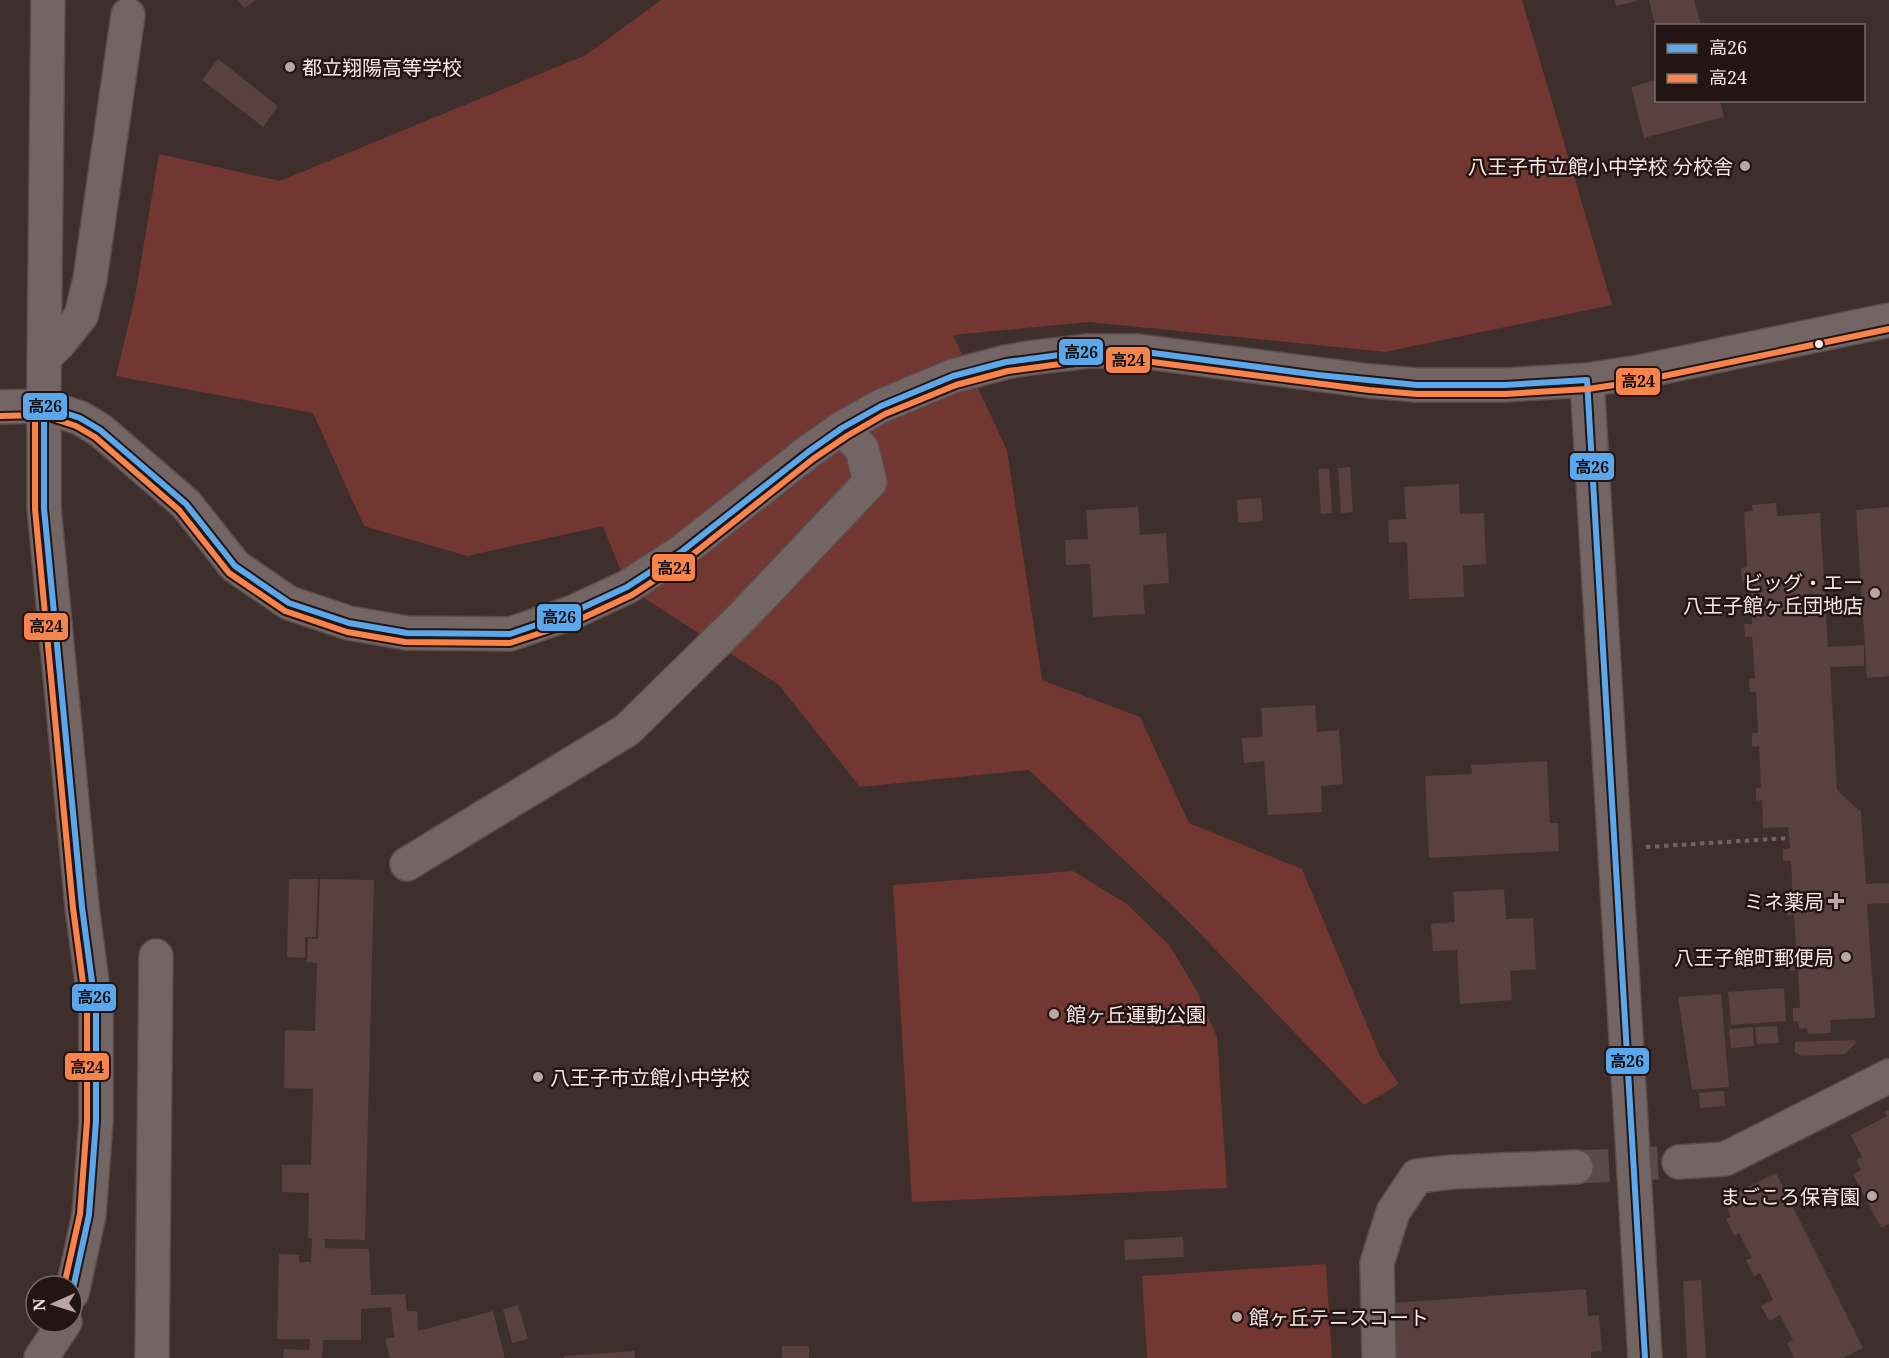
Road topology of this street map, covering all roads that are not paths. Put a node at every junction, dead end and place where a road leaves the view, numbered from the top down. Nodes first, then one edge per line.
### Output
1 (48, 0) edge
2 (128, 15) dead end
3 (1889, 320) edge
4 (44, 358) junction
5 (1587, 380) junction
6 (44, 406) junction
7 (0, 408) edge
8 (842, 428) junction
9 (407, 864) dead end
10 (156, 956) dead end
11 (1889, 1076) edge
12 (1678, 1162) tunnel mouth
13 (1576, 1167) tunnel mouth
14 (76, 1274) edge
15 (58, 1334) edge
16 (62, 1334) edge
17 (41, 1358) edge
18 (55, 1358) edge
19 (152, 1358) edge
20 (1379, 1358) edge
21 (1646, 1358) edge

1 - 4 street
2 - 4 street
3 - 5 street
4 - 6 street
5 - 8 street
5 - 21 street
6 - 7 street
6 - 8 street
6 - 14 street
8 - 9 street
10 - 19 street
11 - 12 street
13 - 20 street
15 - 17 street
16 - 18 street

